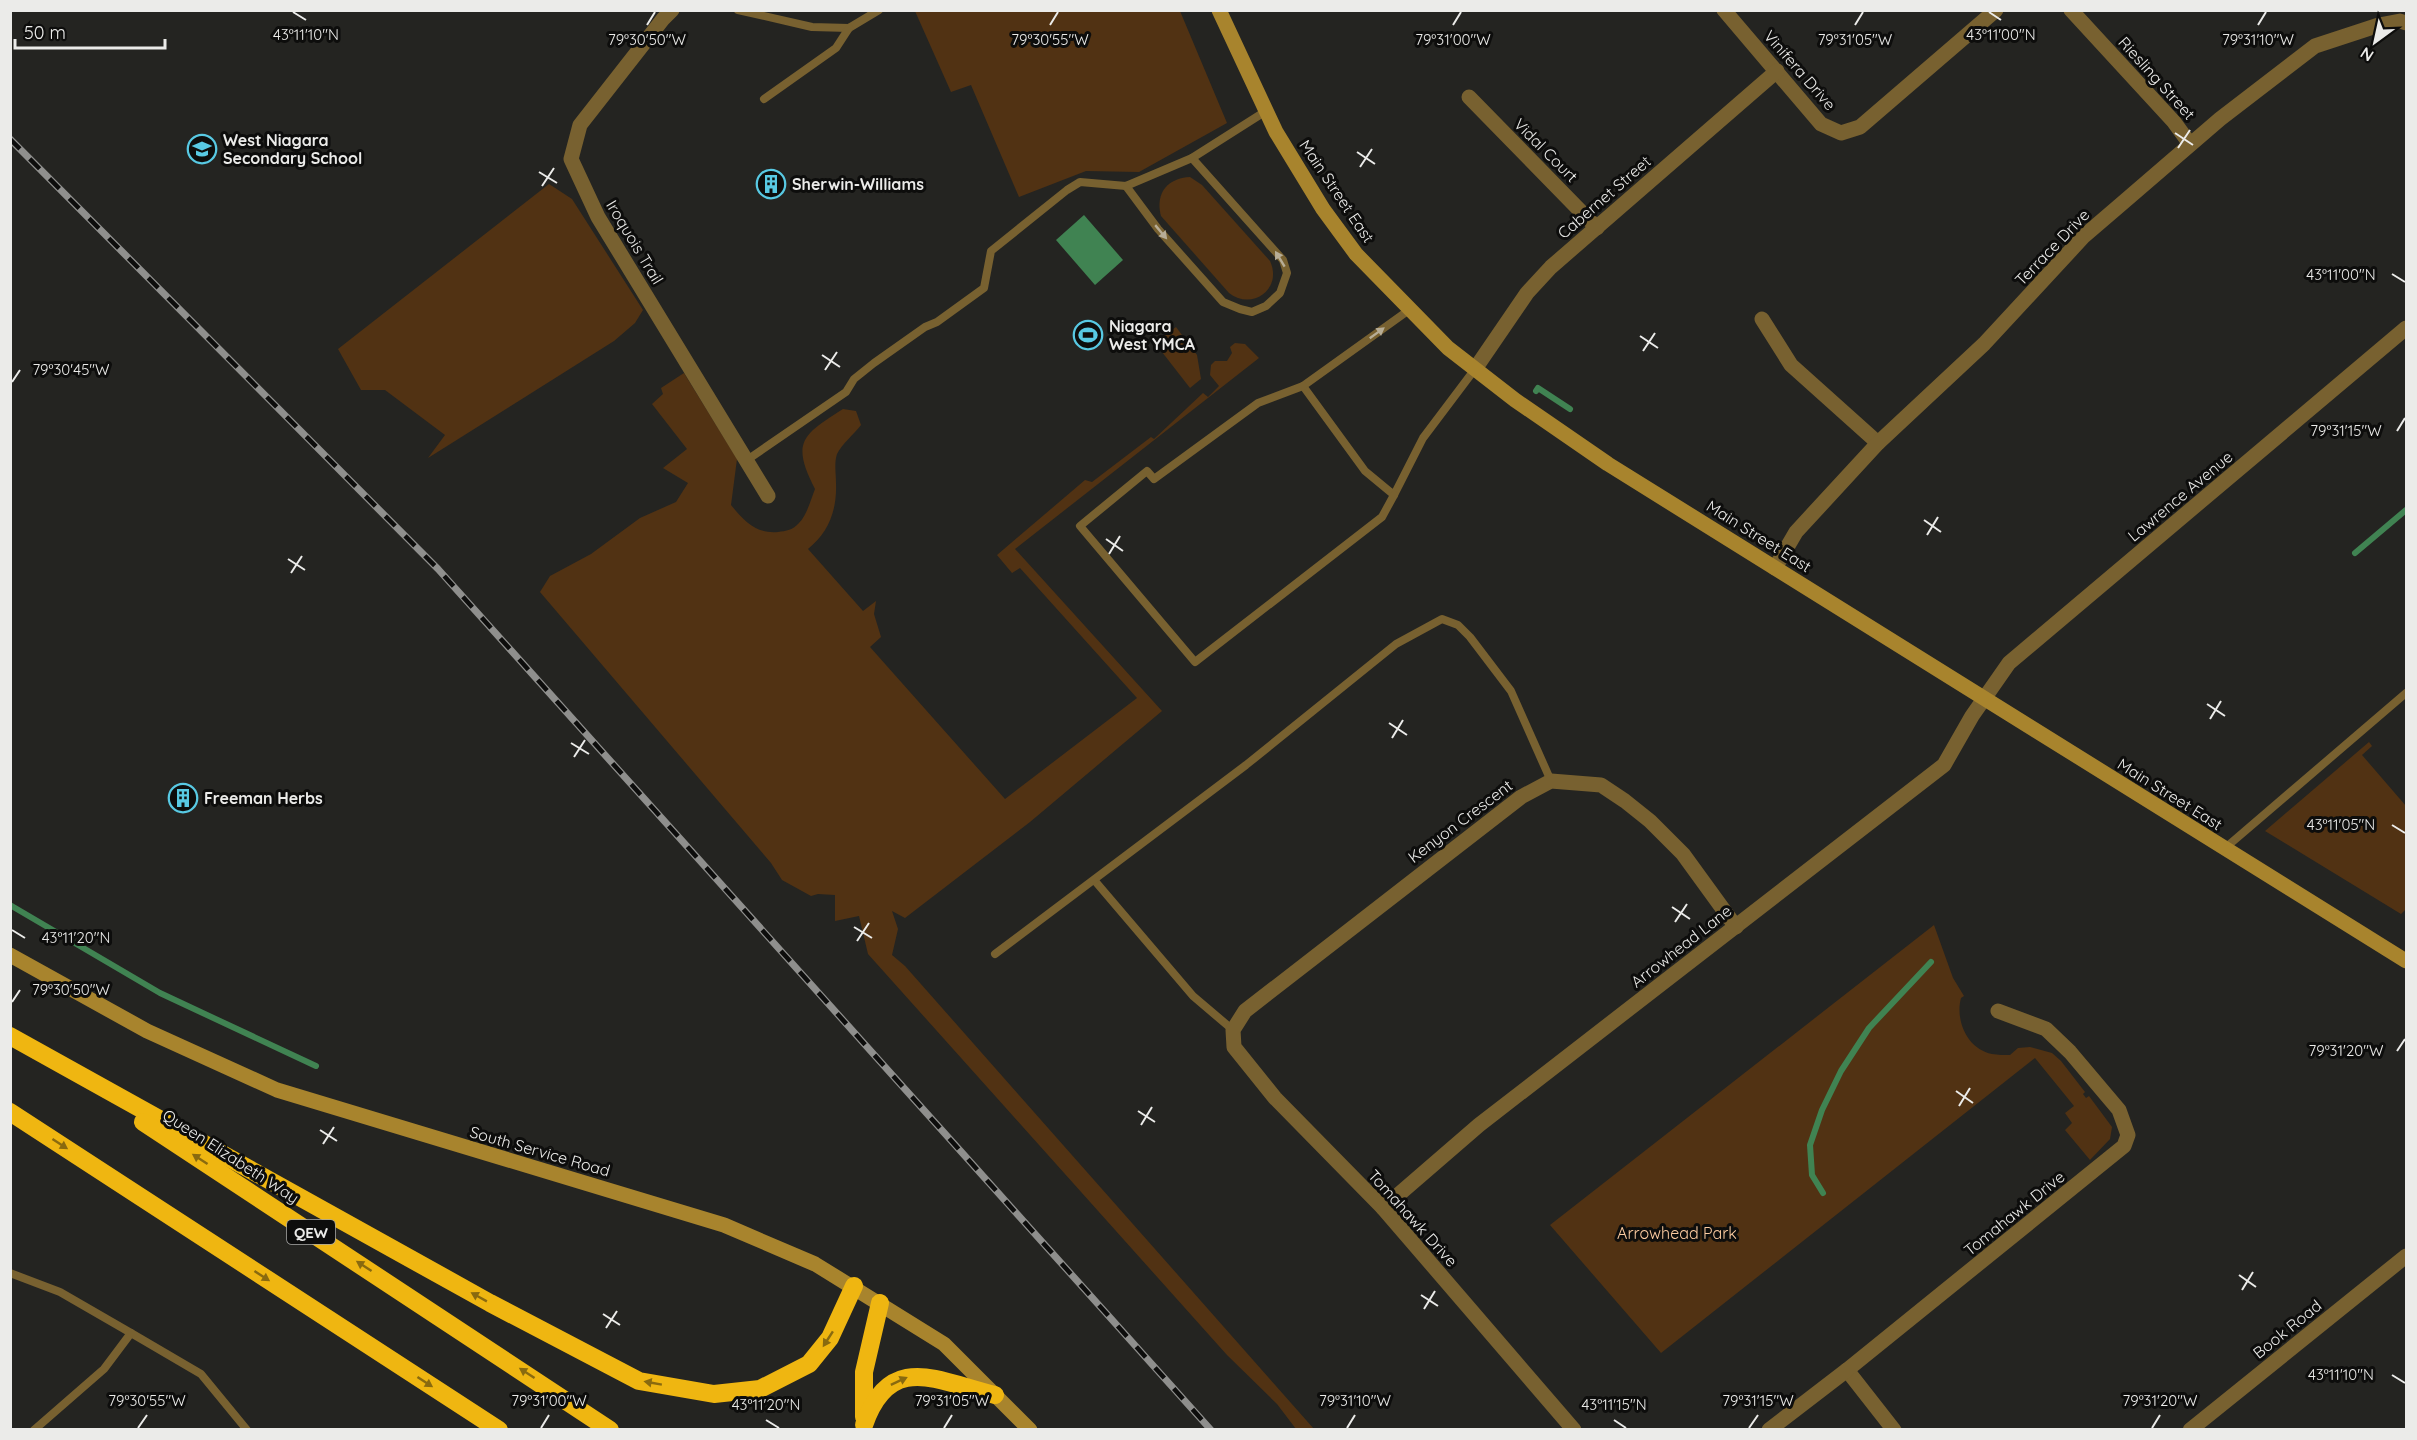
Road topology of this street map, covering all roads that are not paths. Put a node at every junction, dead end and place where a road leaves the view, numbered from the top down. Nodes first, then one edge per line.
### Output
1 (672, 10) edge
2 (738, 10) edge
3 (879, 10) edge
4 (1220, 10) edge
5 (1724, 10) edge
6 (1996, 10) edge
7 (2071, 10) edge
8 (2406, 23) edge
9 (849, 28) junction
10 (1777, 71) junction
11 (1469, 97) dead end
12 (764, 99) dead end
13 (1266, 111) junction
14 (2190, 144) junction
15 (1192, 158) junction
16 (1126, 186) junction
17 (1597, 228) junction
18 (1410, 310) junction
19 (1762, 319) dead end
20 (2406, 328) edge
21 (1475, 369) junction
22 (1303, 386) junction
23 (1878, 443) junction
24 (747, 460) junction
25 (1394, 495) junction
26 (768, 496) dead end
27 (1774, 568) junction
28 (2406, 693) edge
29 (1985, 699) junction
30 (1551, 781) junction
31 (2224, 849) junction
32 (1095, 881) junction
33 (1736, 927) junction
34 (995, 954) dead end
35 (10, 955) edge
36 (2406, 962) edge
37 (1998, 1011) dead end
38 (1233, 1030) junction
39 (10, 1036) edge
40 (10, 1112) edge
41 (1383, 1209) junction
42 (2406, 1256) edge
43 (10, 1273) edge
44 (854, 1286) junction
45 (880, 1303) junction
46 (131, 1333) junction
47 (1847, 1370) junction
48 (995, 1395) junction
49 (864, 1427) edge
50 (34, 1430) edge
51 (247, 1430) edge
52 (499, 1430) edge
53 (610, 1430) edge
54 (1030, 1430) edge
55 (1574, 1430) edge
56 (1769, 1430) edge
57 (1894, 1430) edge
58 (2190, 1430) edge

1 - 24 street, Iroquois Trail
2 - 9 lane
3 - 9 lane
4 - 13 main road, Main Street East
5 - 10 street, Vinifera Drive
6 - 10 street, Vinifera Drive
7 - 14 street, Riesling Street
8 - 14 street, Terrace Drive
9 - 12 lane
10 - 17 street, Cabernet Street
11 - 17 street, Vidal Court
13 - 15 lane
13 - 18 main road, Main Street East
14 - 23 street, Terrace Drive
15 - 16 lane
16 -> 15 lane
16 - 24 lane
17 - 21 street, Cabernet Street
18 - 21 main road, Main Street East
22 -> 18 lane
19 - 23 street
20 - 29 street, Lawrence Avenue
21 - 25 lane
21 - 27 main road, Main Street East
22 - 25 lane
22 - 25 lane
23 - 27 street, Terrace Drive
24 - 26 street, Iroquois Trail
27 - 29 main road, Main Street East
28 - 31 lane
29 - 31 main road, Main Street East
29 - 33 street, Arrowhead Lane
30 - 32 lane
30 - 33 street
30 - 38 street, Kenyon Crescent
31 - 36 main road, Main Street East
32 - 34 lane
32 - 38 lane
33 - 41 street, Arrowhead Lane
35 - 44 main road, South Service Road
37 - 47 street, Tomahawk Drive
38 - 41 street, Tomahawk Drive
44 -> 39 highway
53 -> 39 highway, Queen Elizabeth Way / QEW
40 -> 52 highway
41 - 55 street, Tomahawk Drive
42 - 58 street, Book Road
43 - 46 lane
44 - 45 main road, South Service Road
45 - 48 main road, South Service Road
45 - 49 highway
46 - 50 lane
46 - 51 lane
47 - 56 street, Tomahawk Drive
47 - 57 street
49 -> 48 highway
48 - 54 main road, South Service Road

